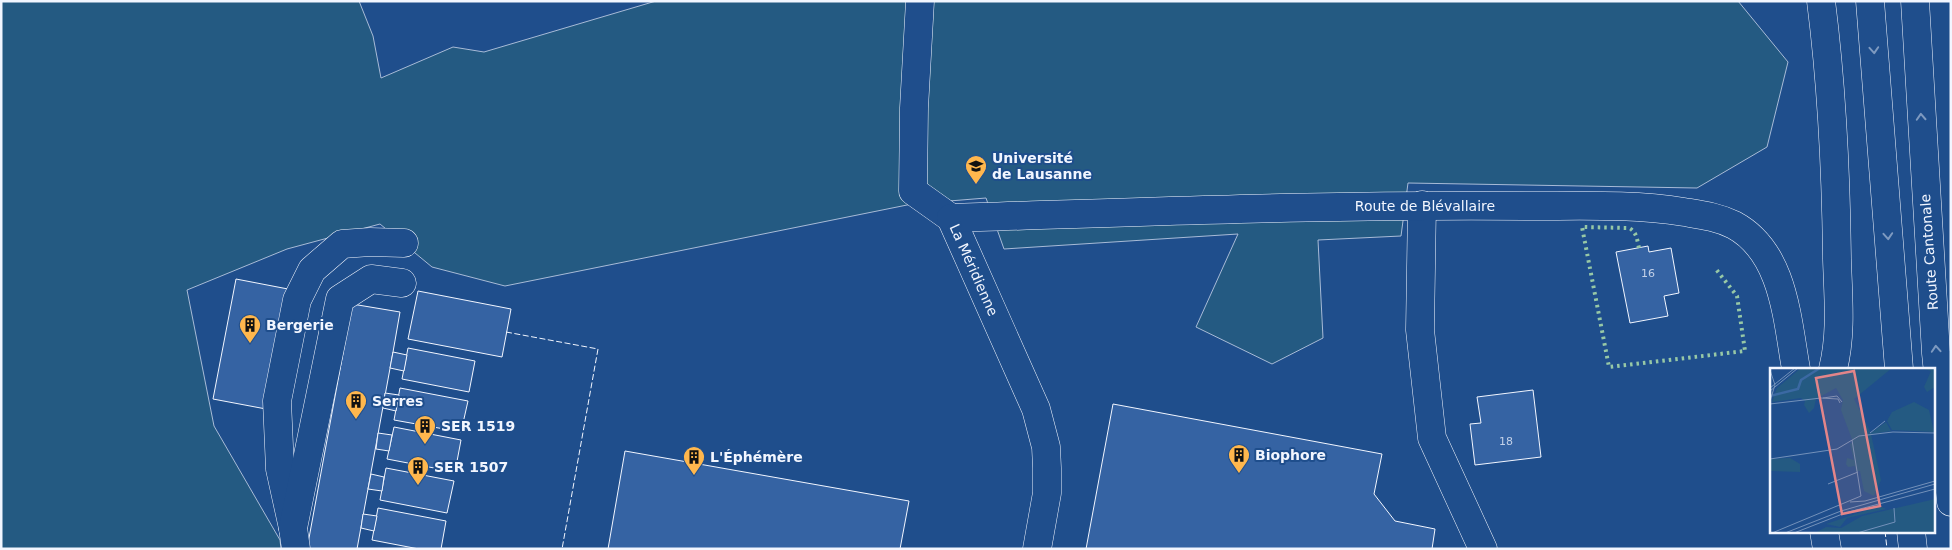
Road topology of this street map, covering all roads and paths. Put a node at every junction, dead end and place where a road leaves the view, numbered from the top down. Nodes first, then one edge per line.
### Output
1 (920, 1) edge
2 (1821, 1) edge
3 (1870, 1) edge
4 (1915, 1) edge
5 (1422, 205) junction
6 (951, 218) junction
7 (404, 243) dead end
8 (402, 283) dead end
9 (1796, 368) edge
10 (1833, 368) edge
11 (1899, 368) edge
12 (1951, 502) edge
13 (1824, 532) edge
14 (1911, 532) edge
15 (295, 538) edge
16 (1037, 549) edge
17 (1483, 549) edge
18 (1827, 549) edge
19 (1913, 549) edge

1 - 6 street, La Méridienne
2 - 10 street
3 -> 11 street
12 -> 4 street, Route Cantonale
5 - 6 street, Route de Blévallaire
5 - 9 street, Route de Blévallaire
5 - 17 street
6 - 16 street, La Méridienne
7 - 15 street
8 - 15 street
13 - 18 street
14 - 19 street

